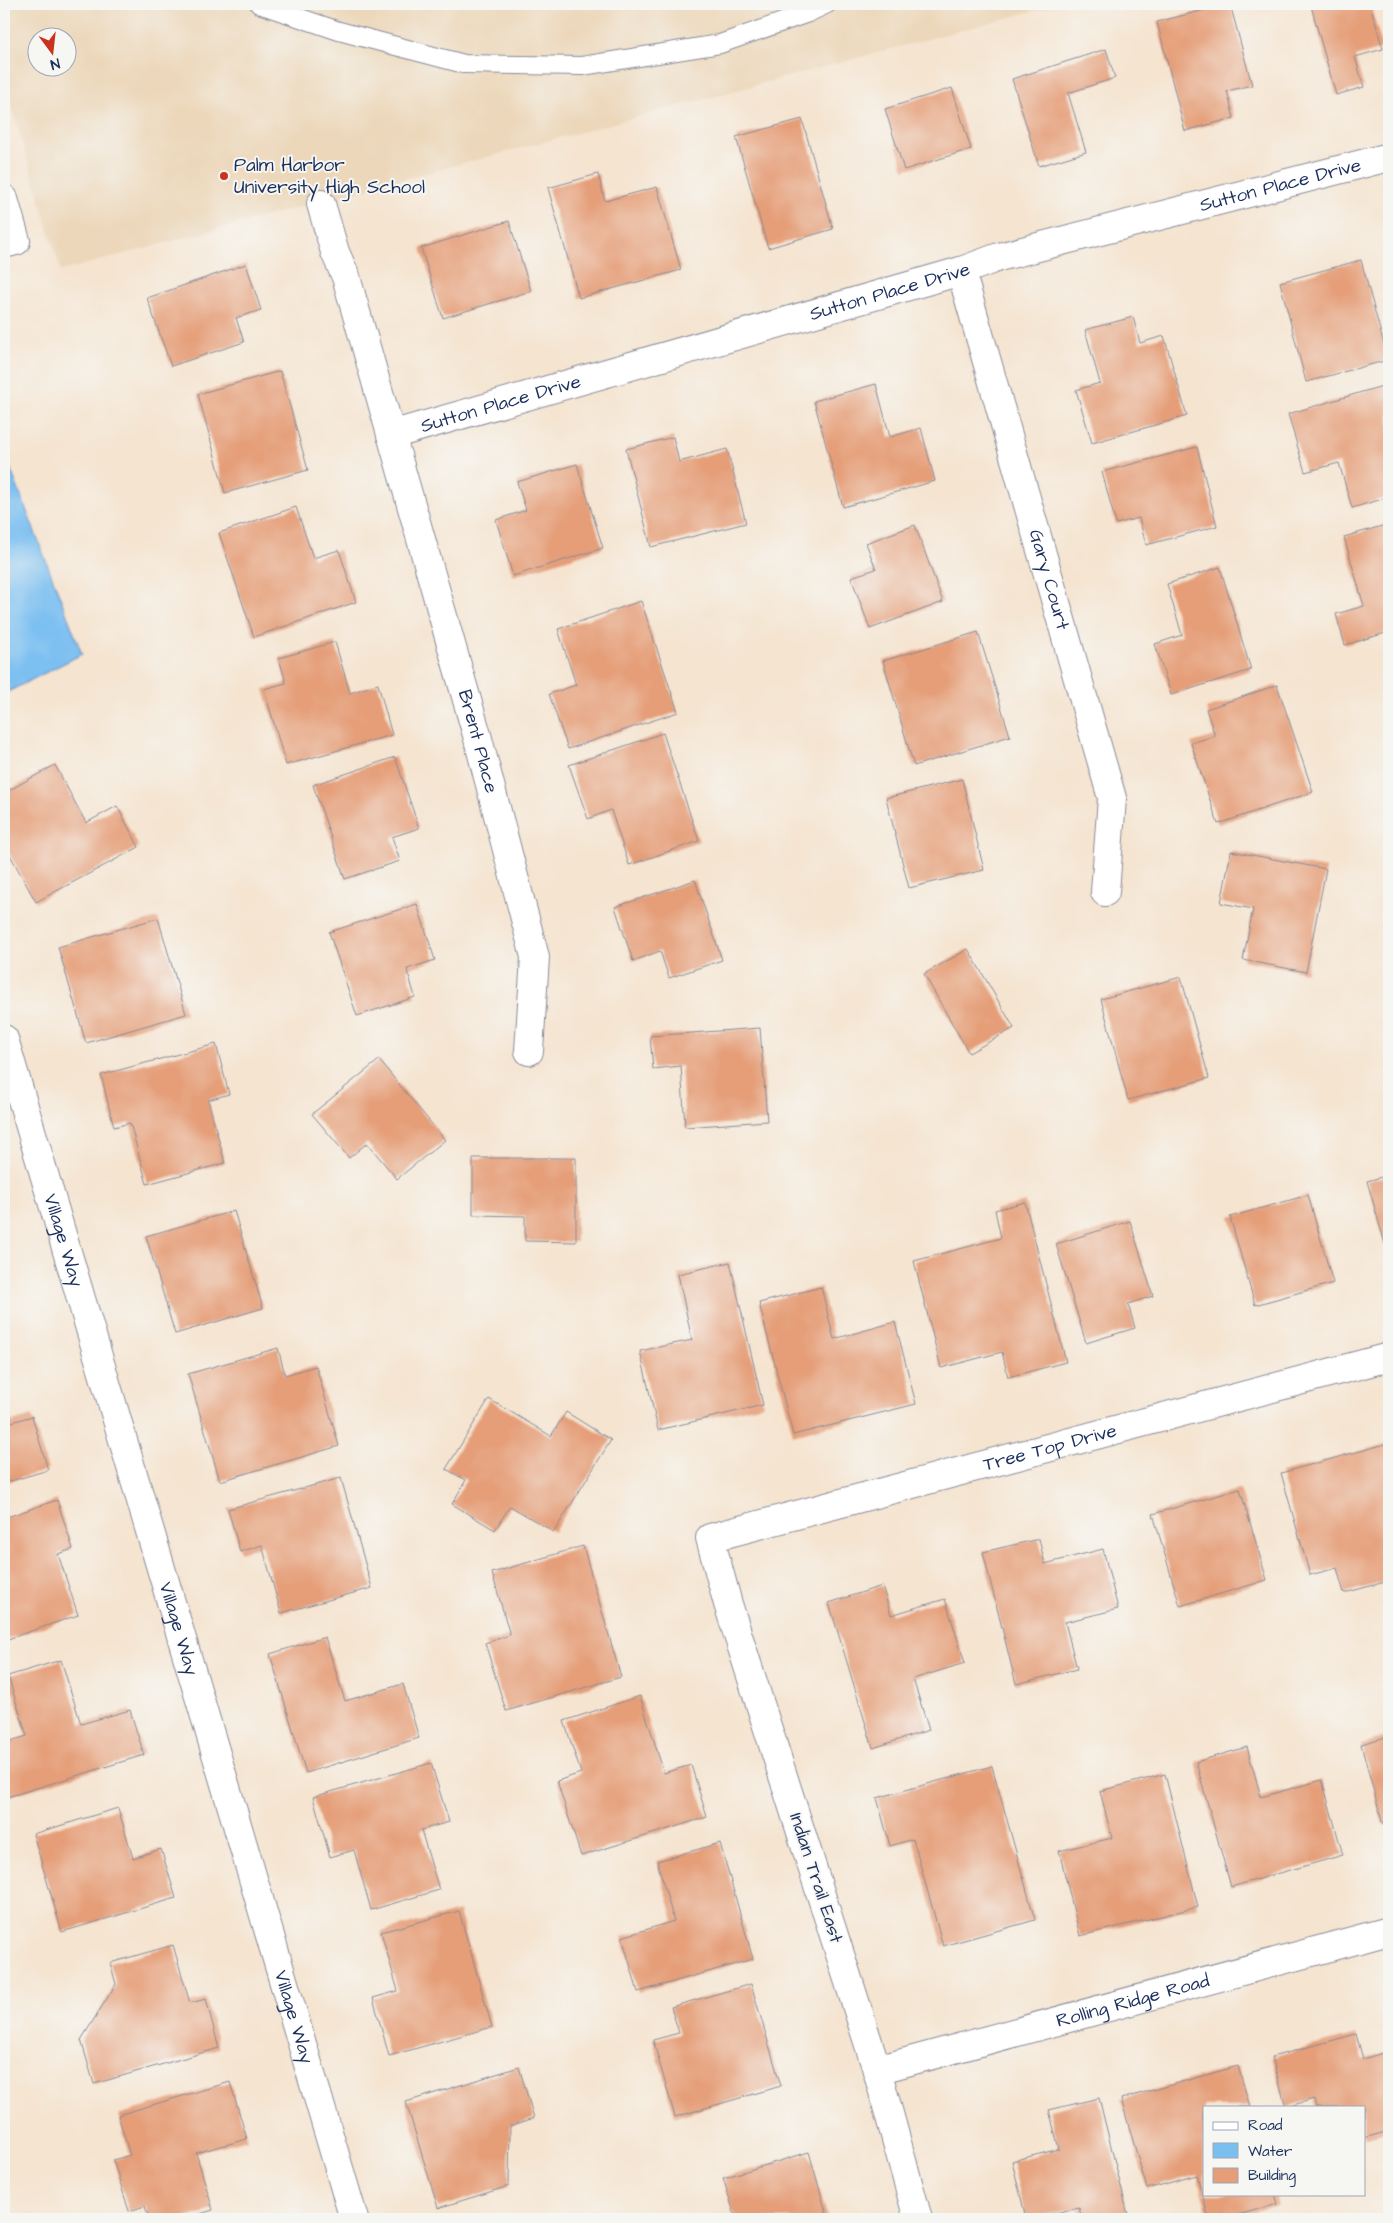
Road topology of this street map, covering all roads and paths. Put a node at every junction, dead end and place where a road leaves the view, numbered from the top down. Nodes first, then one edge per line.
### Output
1 (259, 4) edge
2 (827, 4) edge
3 (1389, 156) edge
4 (4, 199) edge
5 (321, 204) dead end
6 (10, 243) edge
7 (961, 271) junction
8 (391, 435) junction
9 (1105, 892) dead end
10 (4, 1039) edge
11 (529, 1051) dead end
12 (1389, 1357) edge
13 (710, 1538) joint
14 (1389, 1931) edge
15 (877, 2070) junction
16 (354, 2219) edge
17 (918, 2219) edge

1 - 2 lane
3 - 7 street, Sutton Place Drive
4 - 6 street
5 - 8 street, Brent Place
7 - 8 street, Sutton Place Drive
7 - 9 street, Gary Court
8 - 11 street, Brent Place
10 - 16 street, Village Way
12 - 13 street, Tree Top Drive
13 - 15 street, Indian Trail East
14 - 15 street, Rolling Ridge Road
15 - 17 street, Indian Trail East

